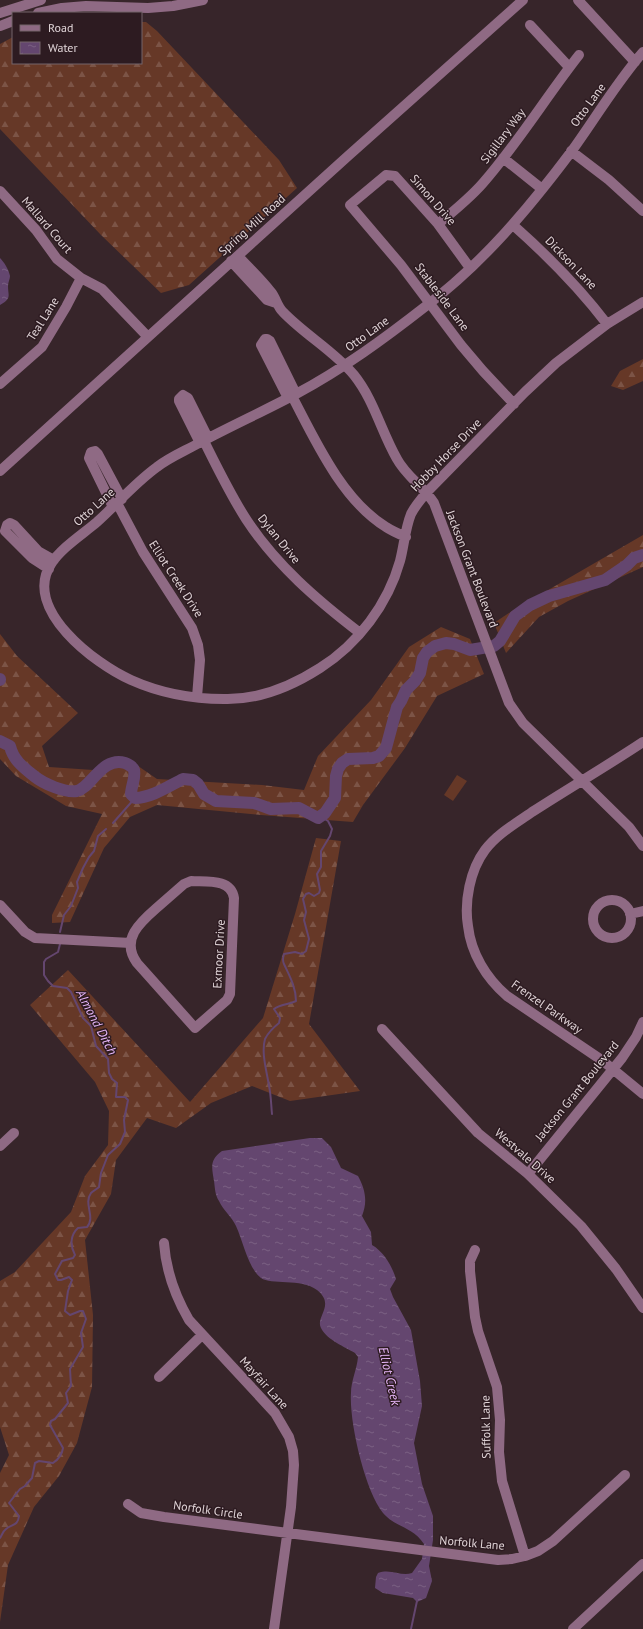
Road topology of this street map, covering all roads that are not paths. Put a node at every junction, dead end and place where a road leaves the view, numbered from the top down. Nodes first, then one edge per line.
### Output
1 (41, 0) edge
2 (203, 0) edge
3 (523, 0) edge
4 (578, 0) edge
5 (43, 12) edge
6 (0, 13) edge
7 (12, 21) edge
8 (530, 25) dead end
9 (0, 26) edge
10 (643, 52) edge
11 (579, 55) dead end
12 (635, 62) junction
13 (569, 67) junction
14 (571, 151) junction
15 (503, 158) junction
16 (542, 189) junction
17 (0, 191) edge
18 (350, 205) joint
19 (643, 211) edge
20 (438, 224) junction
21 (513, 225) junction
22 (235, 258) junction
23 (470, 268) junction
24 (81, 278) junction
25 (643, 302) edge
26 (430, 304) junction
27 (607, 324) junction
28 (148, 337) junction
29 (344, 366) junction
30 (0, 384) edge
31 (292, 396) junction
32 (514, 404) junction
33 (204, 440) junction
34 (0, 471) edge
35 (427, 492) junction
36 (117, 503) junction
37 (406, 537) junction
38 (52, 564) junction
39 (360, 633) junction
40 (197, 697) junction
41 (643, 742) edge
42 (583, 781) junction
43 (643, 846) edge
44 (0, 904) edge
45 (643, 910) edge
46 (630, 914) dead end
47 (131, 943) junction
48 (643, 1022) edge
49 (382, 1029) dead end
50 (613, 1069) junction
51 (643, 1094) edge
52 (14, 1133) dead end
53 (0, 1146) edge
54 (528, 1174) junction
55 (164, 1243) dead end
56 (475, 1250) dead end
57 (643, 1308) edge
58 (202, 1335) junction
59 (159, 1377) dead end
60 (625, 1475) dead end
61 (128, 1504) dead end
62 (287, 1534) junction
63 (525, 1556) junction
64 (643, 1564) edge
65 (274, 1629) edge
66 (573, 1629) edge

1 - 6 street
2 - 5 street
3 - 22 street, Spring Mill Road
4 - 12 street
7 - 9 street
8 - 13 street
10 - 12 street, Otto Lane
11 - 13 street, Sigillary Way
12 - 14 street, Otto Lane
13 - 15 street, Sigillary Way
14 - 16 street, Otto Lane
14 - 19 street
15 - 16 street
15 - 20 street, Sigillary Way
16 - 21 street, Otto Lane
17 - 24 street, Mallard Court
18 - 20 street, Simon Drive
18 - 26 street, Stableside Lane
20 - 23 street, Simon Drive
21 - 23 street, Otto Lane
21 - 27 street, Dickson Lane
22 - 28 street, Spring Mill Road
22 - 29 street, Jackson Grant Boulevard
23 - 26 street, Otto Lane
24 - 28 street, Mallard Court
24 - 30 street, Teal Lane
25 - 27 street, Hobby Horse Drive
26 - 29 street, Otto Lane
26 - 32 street, Stableside Lane
27 - 32 street, Hobby Horse Drive
28 - 34 street, Spring Mill Road
29 - 31 street, Otto Lane
29 - 35 street, Jackson Grant Boulevard
31 - 31 street
31 - 33 street, Otto Lane
31 - 37 street
32 - 35 street, Hobby Horse Drive
33 - 36 street, Otto Lane
33 - 39 street, Dylan Drive
35 - 37 street, Hobby Horse Drive
35 - 42 street, Jackson Grant Boulevard
36 - 38 street, Otto Lane
36 - 40 street, Elliot Creek Drive
37 - 39 street, Hobby Horse Drive
38 - 38 street
38 - 40 street, Hobby Horse Drive
39 - 40 street, Hobby Horse Drive
41 - 42 street, Frenzel Parkway
42 - 43 street, Jackson Grant Boulevard
42 - 50 street, Frenzel Parkway
44 - 47 street
45 - 46 street
47 - 47 street, Exmoor Drive
48 - 50 street, Jackson Grant Boulevard
49 - 54 street, Westvale Drive
50 - 51 street, Frenzel Parkway
50 - 54 street, Jackson Grant Boulevard
52 - 53 street
54 - 57 street, Westvale Drive
55 - 58 street, Mayfair Lane
56 - 63 street, Suffolk Lane
58 - 59 street
58 - 62 street, Mayfair Lane
60 - 63 street, Norfolk Lane
61 - 62 street, Norfolk Circle
62 - 63 street, Norfolk Lane
62 - 65 street, Mayfair Lane
64 - 66 street

